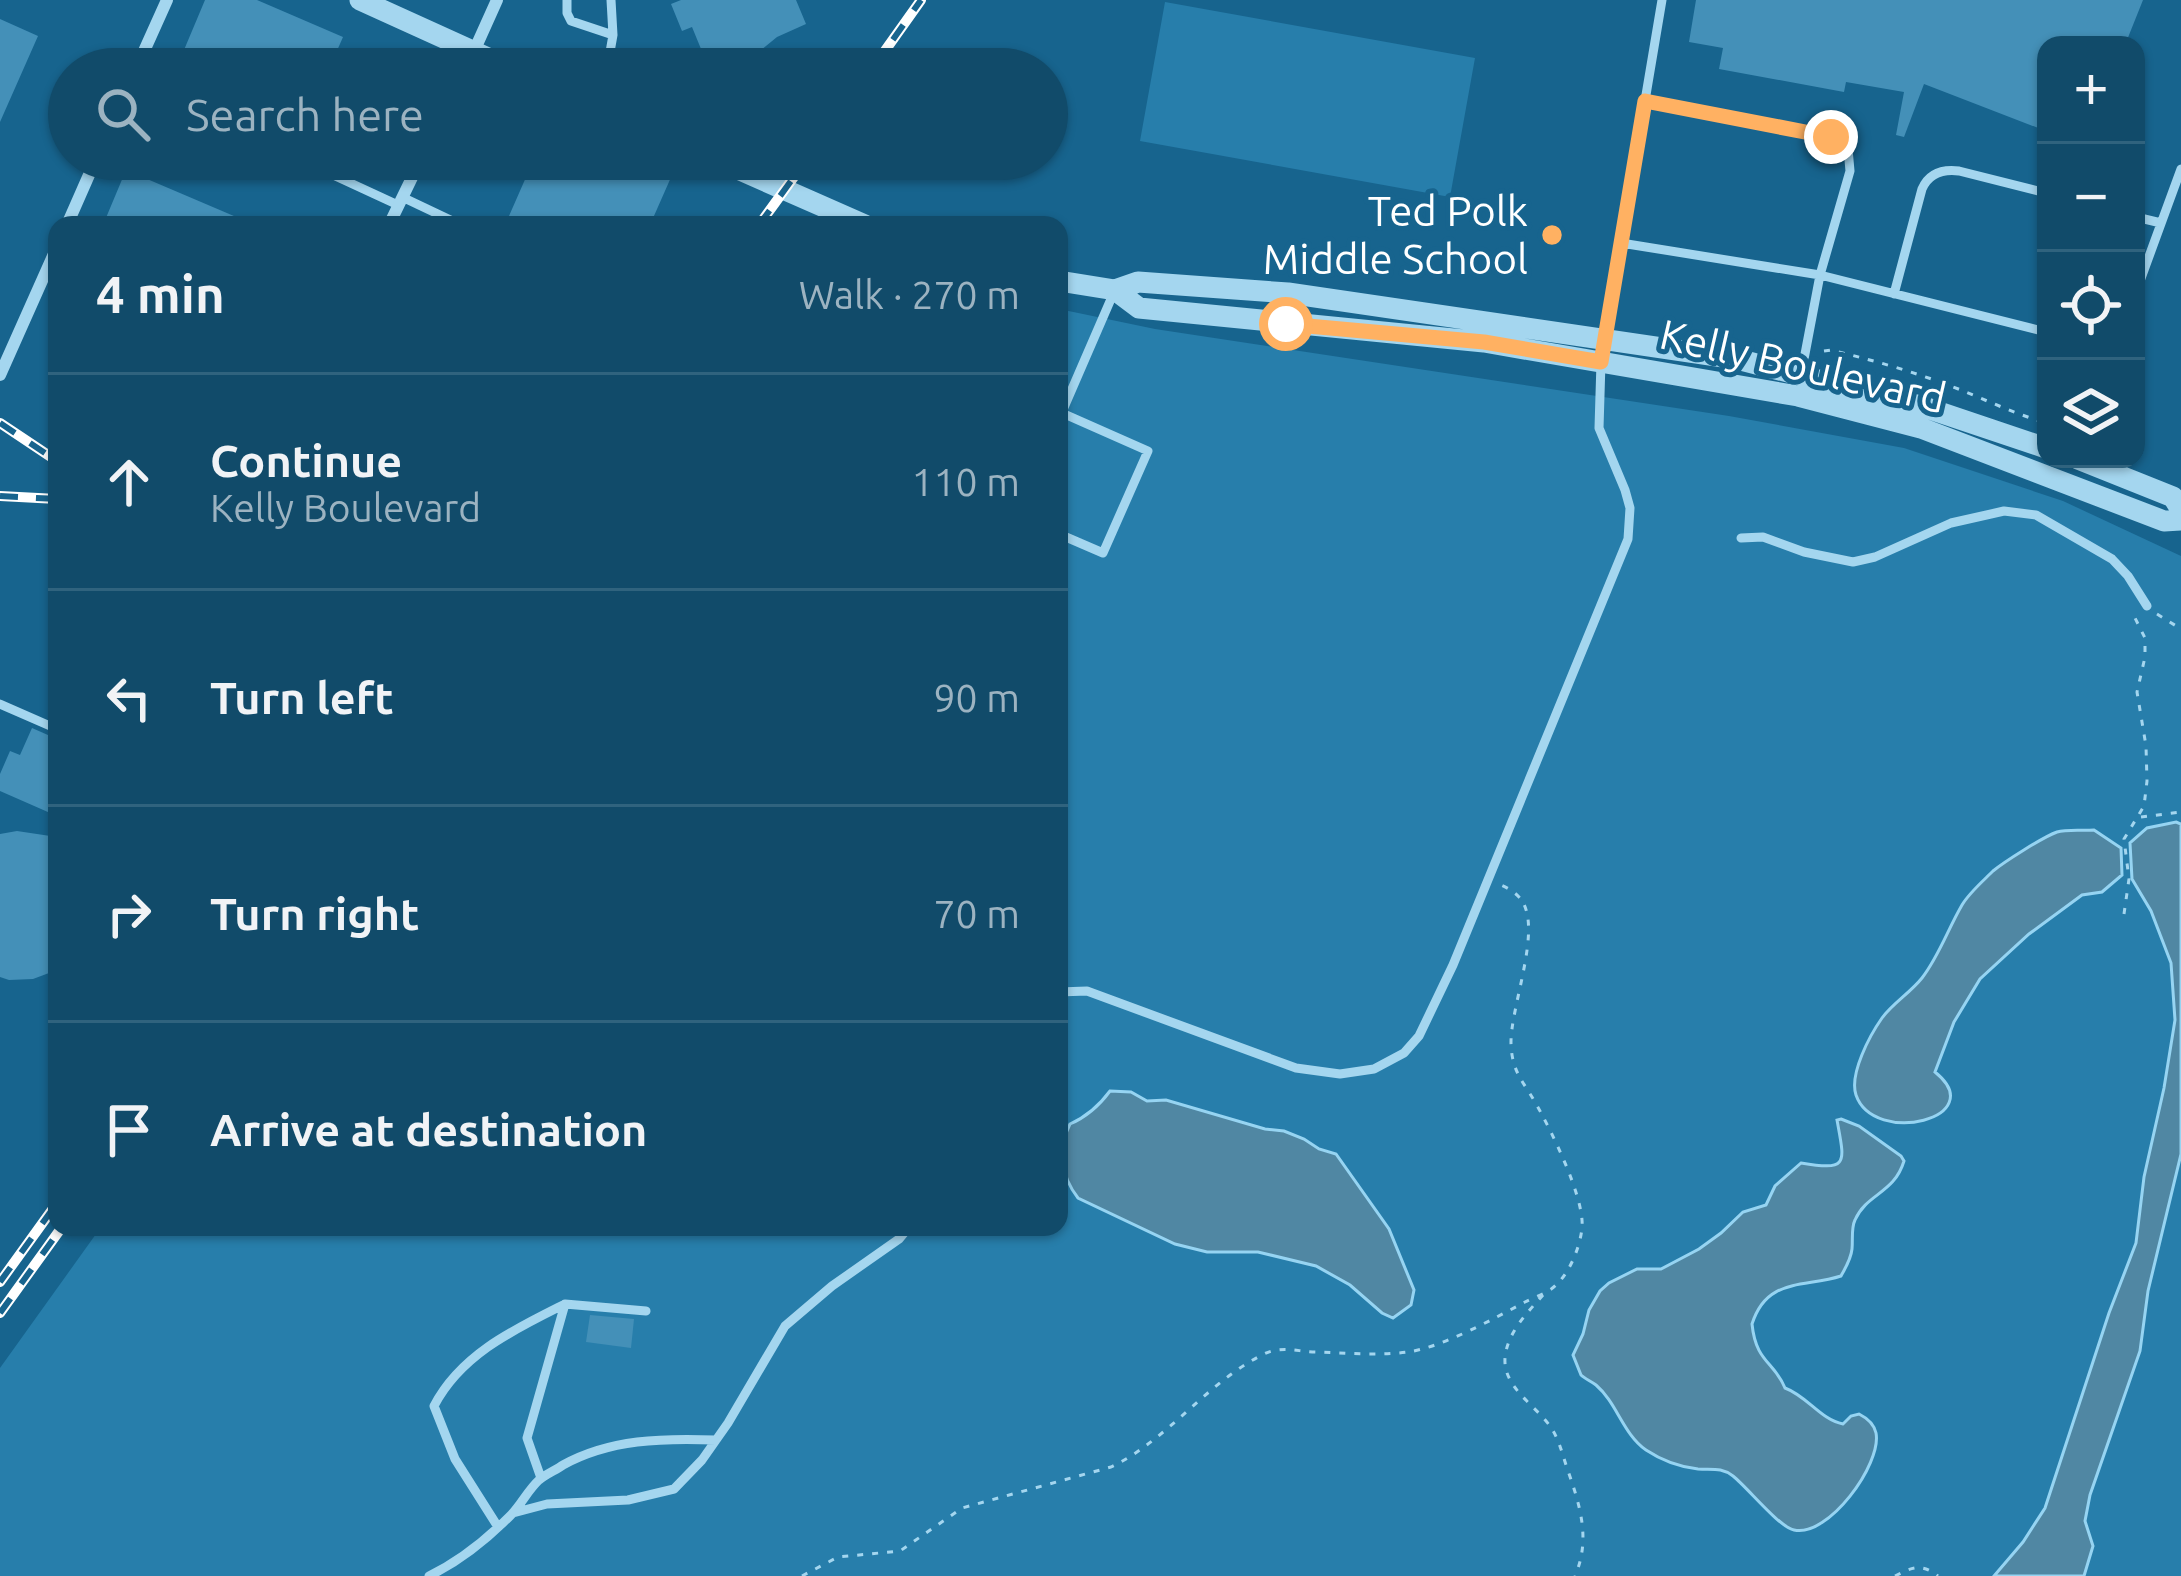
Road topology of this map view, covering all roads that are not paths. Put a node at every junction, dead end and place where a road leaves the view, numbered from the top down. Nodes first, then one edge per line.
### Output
1 (167, 0) edge
2 (360, 0) edge
3 (497, 0) edge
4 (568, 0) edge
5 (611, 0) edge
6 (1662, 0) edge
7 (614, 35) junction
8 (145, 48) edge
9 (447, 48) edge
10 (476, 48) edge
11 (611, 48) edge
12 (1645, 101) junction
13 (2181, 169) edge
14 (87, 180) edge
15 (349, 180) edge
16 (410, 180) edge
17 (762, 180) edge
18 (2037, 191) edge
19 (400, 201) junction
20 (71, 216) edge
21 (392, 216) edge
22 (438, 216) edge
23 (841, 216) edge
24 (2145, 219) edge
25 (2161, 223) junction
26 (1621, 243) junction
27 (48, 267) edge
28 (2145, 267) edge
29 (1820, 275) junction
30 (1068, 282) edge
31 (1114, 290) junction
32 (1894, 293) junction
33 (2037, 330) edge
34 (1603, 351) junction
35 (0, 375) edge
36 (1802, 375) junction
37 (1068, 397) edge
38 (1068, 419) edge
39 (2037, 445) edge
40 (2100, 468) edge
41 (2181, 510) edge
42 (2181, 520) edge
43 (1068, 538) edge
44 (1741, 538) dead end
45 (2147, 605) road end
46 (0, 704) edge
47 (48, 725) edge
48 (1068, 992) edge
49 (902, 1236) edge
50 (565, 1304) junction
51 (646, 1311) dead end
52 (716, 1440) junction
53 (541, 1478) junction
54 (513, 1514) junction
55 (498, 1527) junction
56 (429, 1576) edge

1 - 8 street
2 - 9 street
3 - 10 street
4 - 7 lane
5 - 7 lane
6 - 12 lane
7 - 11 lane
12 - 26 lane
12 - 29 lane
13 - 25 lane
14 - 20 street
15 - 19 lane
16 - 19 street
17 - 23 street
18 - 32 lane
19 - 21 street
19 - 22 lane
24 - 25 lane
25 - 28 lane
26 - 29 lane
26 - 34 lane
27 - 35 street
29 - 32 lane
29 - 36 lane
30 - 31 street, Kelly Boulevard
31 - 34 street, Kelly Boulevard
31 - 34 street, Kelly Boulevard
31 - 37 lane
32 - 33 lane
34 - 36 street, Kelly Boulevard
34 - 42 street, Kelly Boulevard
34 - 48 lane
36 - 39 street, Kelly Boulevard
38 - 43 lane
40 - 41 street
44 - 45 lane
46 - 47 lane
49 - 52 lane
50 - 51 lane
50 - 53 lane
50 - 55 lane
52 - 53 lane
52 - 54 lane
53 - 54 lane
54 - 55 lane
55 - 56 lane

